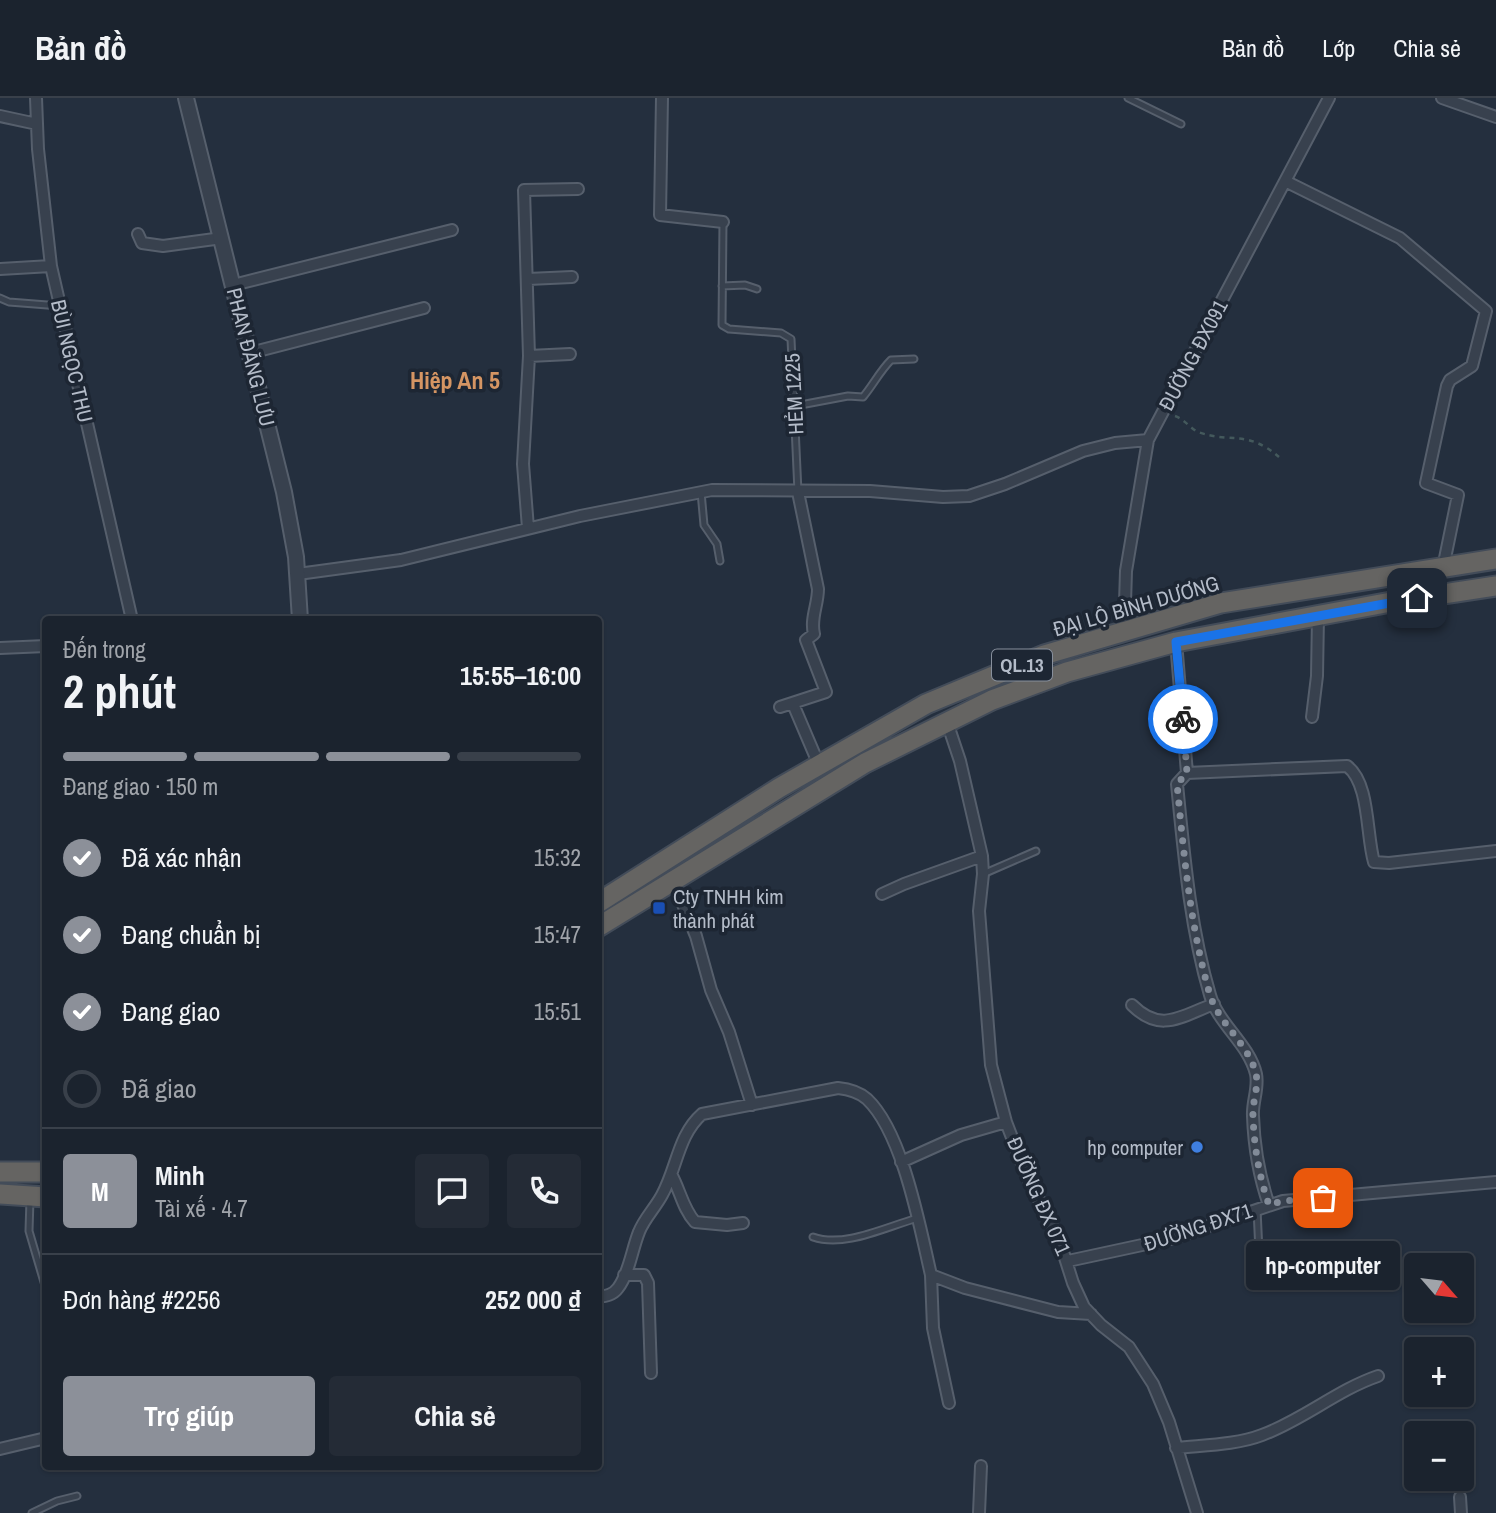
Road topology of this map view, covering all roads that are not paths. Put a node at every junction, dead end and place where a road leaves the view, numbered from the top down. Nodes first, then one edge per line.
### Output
1 (36, 98) edge
2 (186, 98) edge
3 (662, 98) edge
4 (1128, 98) edge
5 (1329, 98) edge
6 (1442, 98) edge
7 (0, 116) edge
8 (1496, 117) edge
9 (37, 124) junction
10 (1181, 124) dead end
11 (1285, 181) junction
12 (578, 189) dead end
13 (723, 222) joint
14 (452, 230) dead end
15 (138, 233) dead end
16 (222, 238) junction
17 (51, 266) junction
18 (0, 269) edge
19 (572, 277) dead end
20 (528, 279) junction
21 (233, 285) junction
22 (722, 286) junction
23 (757, 289) dead end
24 (0, 298) edge
25 (60, 306) junction
26 (424, 308) dead end
27 (250, 353) junction
28 (570, 354) dead end
29 (528, 356) junction
30 (914, 359) dead end
31 (795, 406) junction
32 (1148, 440) junction
33 (701, 492) junction
34 (798, 492) junction
35 (528, 528) junction
36 (1496, 559) edge
37 (720, 561) dead end
38 (1443, 568) junction
39 (298, 574) junction
40 (1496, 586) edge
41 (131, 616) edge
42 (300, 616) edge
43 (1318, 616) junction
44 (1129, 632) junction
45 (1176, 642) junction
46 (42, 646) edge
47 (0, 648) edge
48 (793, 704) junction
49 (780, 706) dead end
50 (1312, 717) dead end
51 (947, 722) junction
52 (819, 765) junction
53 (1187, 773) junction
54 (1037, 851) dead end
55 (1496, 851) edge
56 (982, 856) junction
57 (983, 874) junction
58 (673, 880) junction
59 (882, 894) dead end
60 (602, 901) edge
61 (602, 924) edge
62 (1214, 1004) junction
63 (1132, 1005) dead end
64 (752, 1105) junction
65 (1006, 1122) junction
66 (901, 1162) junction
67 (0, 1172) edge
68 (42, 1172) edge
69 (671, 1174) junction
70 (1496, 1182) edge
71 (0, 1194) edge
72 (38, 1197) edge
73 (1269, 1205) junction
74 (1257, 1209) junction
75 (918, 1218) junction
76 (743, 1223) dead end
77 (813, 1237) dead end
78 (1068, 1261) junction
79 (1265, 1268) dead end
80 (42, 1275) edge
81 (624, 1275) junction
82 (931, 1275) junction
83 (602, 1297) edge
84 (1091, 1314) junction
85 (651, 1373) dead end
86 (1378, 1376) dead end
87 (948, 1403) dead end
88 (42, 1439) edge
89 (1176, 1448) junction
90 (0, 1449) edge
91 (981, 1466) dead end
92 (77, 1496) dead end
93 (1461, 1497) dead end
94 (32, 1513) edge
95 (979, 1513) edge
96 (1197, 1513) edge
97 (1461, 1513) edge

1 - 9 street, BÙI NGỌC THU
2 - 16 street, PHAN ĐĂNG LƯU
3 - 13 street, HẺM 1225
4 - 10 lane
5 - 11 street, ĐƯỜNG ĐX091
6 - 8 street
7 - 9 street
9 - 17 street, BÙI NGỌC THU
11 - 32 street, ĐƯỜNG ĐX091
11 - 38 street
12 - 20 street
13 - 22 lane, HẺM 1225
14 - 21 street
15 - 16 street
16 - 21 street, PHAN ĐĂNG LƯU
17 - 18 street
17 - 25 street, BÙI NGỌC THU
19 - 20 street
20 - 29 street
21 - 27 street, PHAN ĐĂNG LƯU
22 - 23 lane
22 - 31 lane, HẺM 1225
24 - 25 lane
25 - 41 street, BÙI NGỌC THU
26 - 27 street
27 - 39 street, PHAN ĐĂNG LƯU
28 - 29 street
29 - 35 street
30 - 31 lane
31 - 34 lane, HẺM 1225
32 - 34 street
32 - 44 street, ĐƯỜNG ĐX091
33 - 34 street
33 - 35 street
33 - 37 lane
34 - 48 street, HẺM 1225
35 - 39 street
36 - 38 highway, ĐẠI LỘ BÌNH DƯƠNG / QL.13
38 - 44 highway, ĐẠI LỘ BÌNH DƯƠNG / QL.13
39 - 42 street, PHAN ĐĂNG LƯU
40 - 43 highway, QL.13
43 - 45 highway, QL.13
43 - 50 street
44 - 52 highway, ĐẠI LỘ BÌNH DƯƠNG / QL.13
45 - 51 highway, QL.13
45 - 53 street
46 - 47 street
48 - 49 street
48 - 52 street
51 - 56 street, ĐƯỜNG ĐX 071
51 - 58 highway, QL.13
52 - 60 highway, ĐẠI LỘ BÌNH DƯƠNG / QL.13
53 - 55 street
53 - 62 street
54 - 57 lane
56 - 57 street, ĐƯỜNG ĐX 071
56 - 59 street
57 - 65 street, ĐƯỜNG ĐX 071
58 - 61 highway, QL.13
58 - 64 street
62 - 63 street
62 - 73 street
64 - 66 street
64 - 69 street
65 - 66 street
65 - 78 street, ĐƯỜNG ĐX 071
66 - 75 street
67 - 68 highway
69 - 76 street
69 - 81 street
70 - 73 street, ĐƯỜNG ĐX71
71 - 72 highway
72 - 80 lane
73 - 74 street, ĐƯỜNG ĐX71
74 - 78 street, ĐƯỜNG ĐX71
74 - 79 lane
75 - 77 lane
75 - 82 street
78 - 84 street, ĐƯỜNG ĐX 071
81 - 83 street
81 - 85 street
82 - 84 street
82 - 87 street
84 - 89 street, ĐƯỜNG ĐX 071
86 - 89 street
88 - 90 street
89 - 96 street, ĐƯỜNG ĐX 071
91 - 95 street
92 - 94 lane
93 - 97 street

